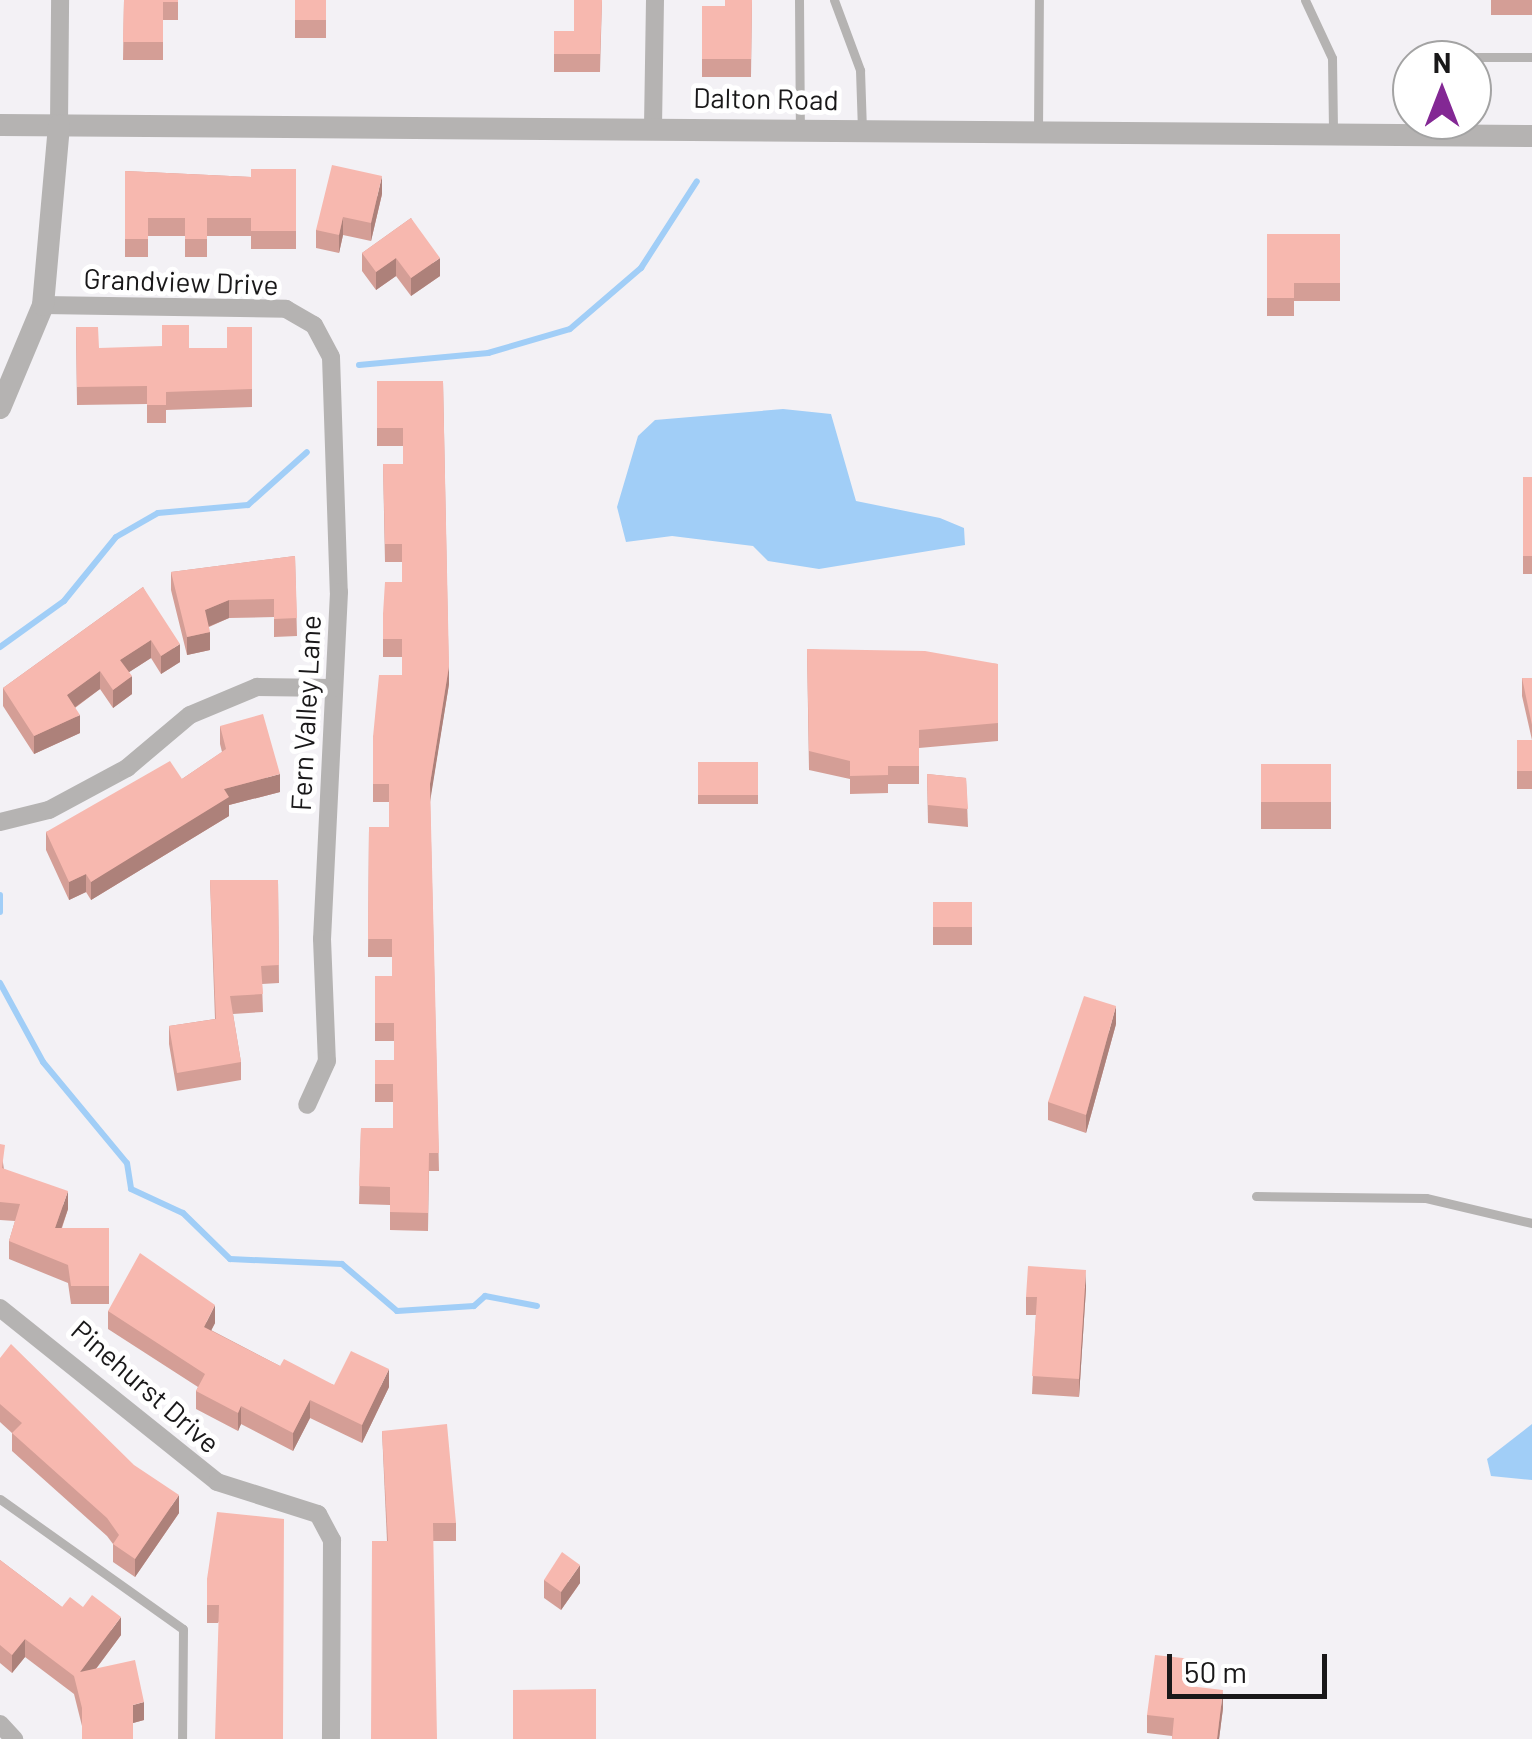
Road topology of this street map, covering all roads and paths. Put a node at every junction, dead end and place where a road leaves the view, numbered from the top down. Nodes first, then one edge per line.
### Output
1 (60, 0) edge
2 (655, 0) edge
3 (799, 0) edge
4 (834, 0) edge
5 (1039, 0) edge
6 (1305, 0) edge
7 (1492, 58) edge
8 (1532, 58) edge
9 (0, 124) edge
10 (59, 126) junction
11 (653, 127) junction
12 (800, 128) junction
13 (862, 129) junction
14 (1038, 131) junction
15 (1333, 134) junction
16 (1532, 136) edge
17 (43, 305) junction
18 (314, 325) joint
19 (0, 408) edge
20 (333, 688) junction
21 (0, 822) edge
22 (307, 1105) dead end
23 (1256, 1196) dead end
24 (1532, 1223) edge
25 (0, 1308) edge
26 (0, 1500) edge
27 (0, 1724) edge
28 (14, 1739) edge
29 (182, 1739) edge
30 (330, 1739) edge

1 - 10 street
2 - 11 street
3 - 12 lane
4 - 13 lane
5 - 14 lane
6 - 15 lane
7 - 8 lane
9 - 10 street, Dalton Road
10 - 11 street, Dalton Road
10 - 17 street
11 - 12 street, Dalton Road
12 - 13 street, Dalton Road
13 - 14 street, Dalton Road
14 - 15 street, Dalton Road
15 - 16 street, Dalton Road
17 - 18 street, Grandview Drive
17 - 19 street
18 - 20 street, Fern Valley Lane
20 - 21 street
20 - 22 street, Fern Valley Lane
23 - 24 lane
25 - 30 street, Pinehurst Drive
26 - 29 lane
27 - 28 street

